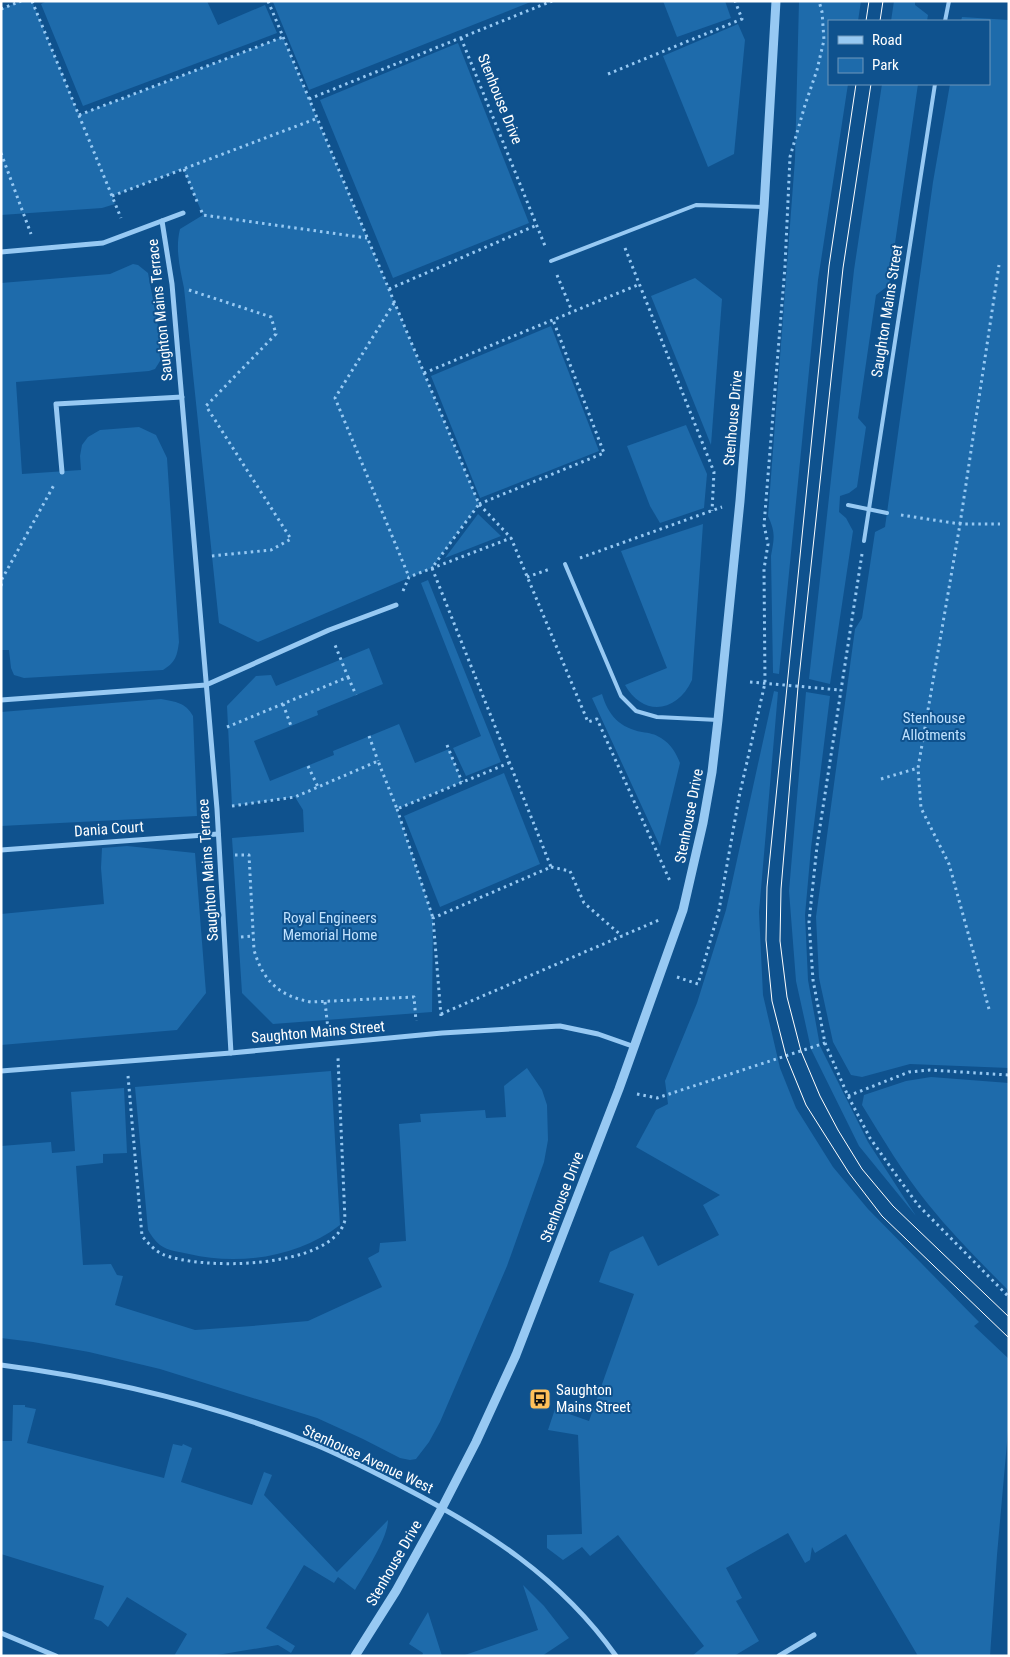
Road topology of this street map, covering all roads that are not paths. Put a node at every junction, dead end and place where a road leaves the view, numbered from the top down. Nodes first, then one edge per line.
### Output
1 (776, 1) edge
2 (949, 1) edge
3 (945, 20) edge
4 (935, 85) edge
5 (764, 207) junction
6 (183, 212) dead end
7 (162, 220) junction
8 (1, 252) edge
9 (551, 261) road end
10 (182, 397) junction
11 (62, 472) road end
12 (848, 505) dead end
13 (868, 509) junction
14 (887, 513) road end
15 (864, 541) road end
16 (565, 564) road end
17 (396, 605) dead end
18 (206, 685) junction
19 (1, 700) edge
20 (718, 720) junction
21 (218, 834) junction
22 (1, 850) edge
23 (634, 1047) junction
24 (231, 1053) junction
25 (1, 1071) edge
26 (1, 1365) edge
27 (442, 1508) junction
28 (1, 1633) edge
29 (814, 1635) dead end
30 (56, 1656) edge
31 (355, 1656) edge
32 (616, 1656) edge
33 (779, 1656) edge

1 - 5 street, Stenhouse Drive
2 - 3 lane
4 - 13 lane, Saughton Mains Street
5 - 9 lane
5 - 20 street, Stenhouse Drive
6 - 7 street, Saughton Mains Terrace
7 - 8 street, Saughton Mains Terrace
7 - 10 street, Saughton Mains Terrace
10 - 11 street, Saughton Mains Terrace
10 - 18 street, Saughton Mains Terrace
12 - 13 lane
13 - 14 lane
13 - 15 lane, Saughton Mains Street
16 - 20 lane
17 - 18 street
18 - 19 street
18 - 21 street, Saughton Mains Terrace
20 - 23 street, Stenhouse Drive
21 - 22 street, Dania Court
21 - 24 street, Saughton Mains Terrace
23 - 24 street, Saughton Mains Street
23 - 27 street, Stenhouse Drive
24 - 25 street, Saughton Mains Street
26 - 27 street, Stenhouse Avenue West
27 - 31 street, Stenhouse Drive
27 - 32 street, Stenhouse Avenue West
28 - 30 street
29 - 33 street

